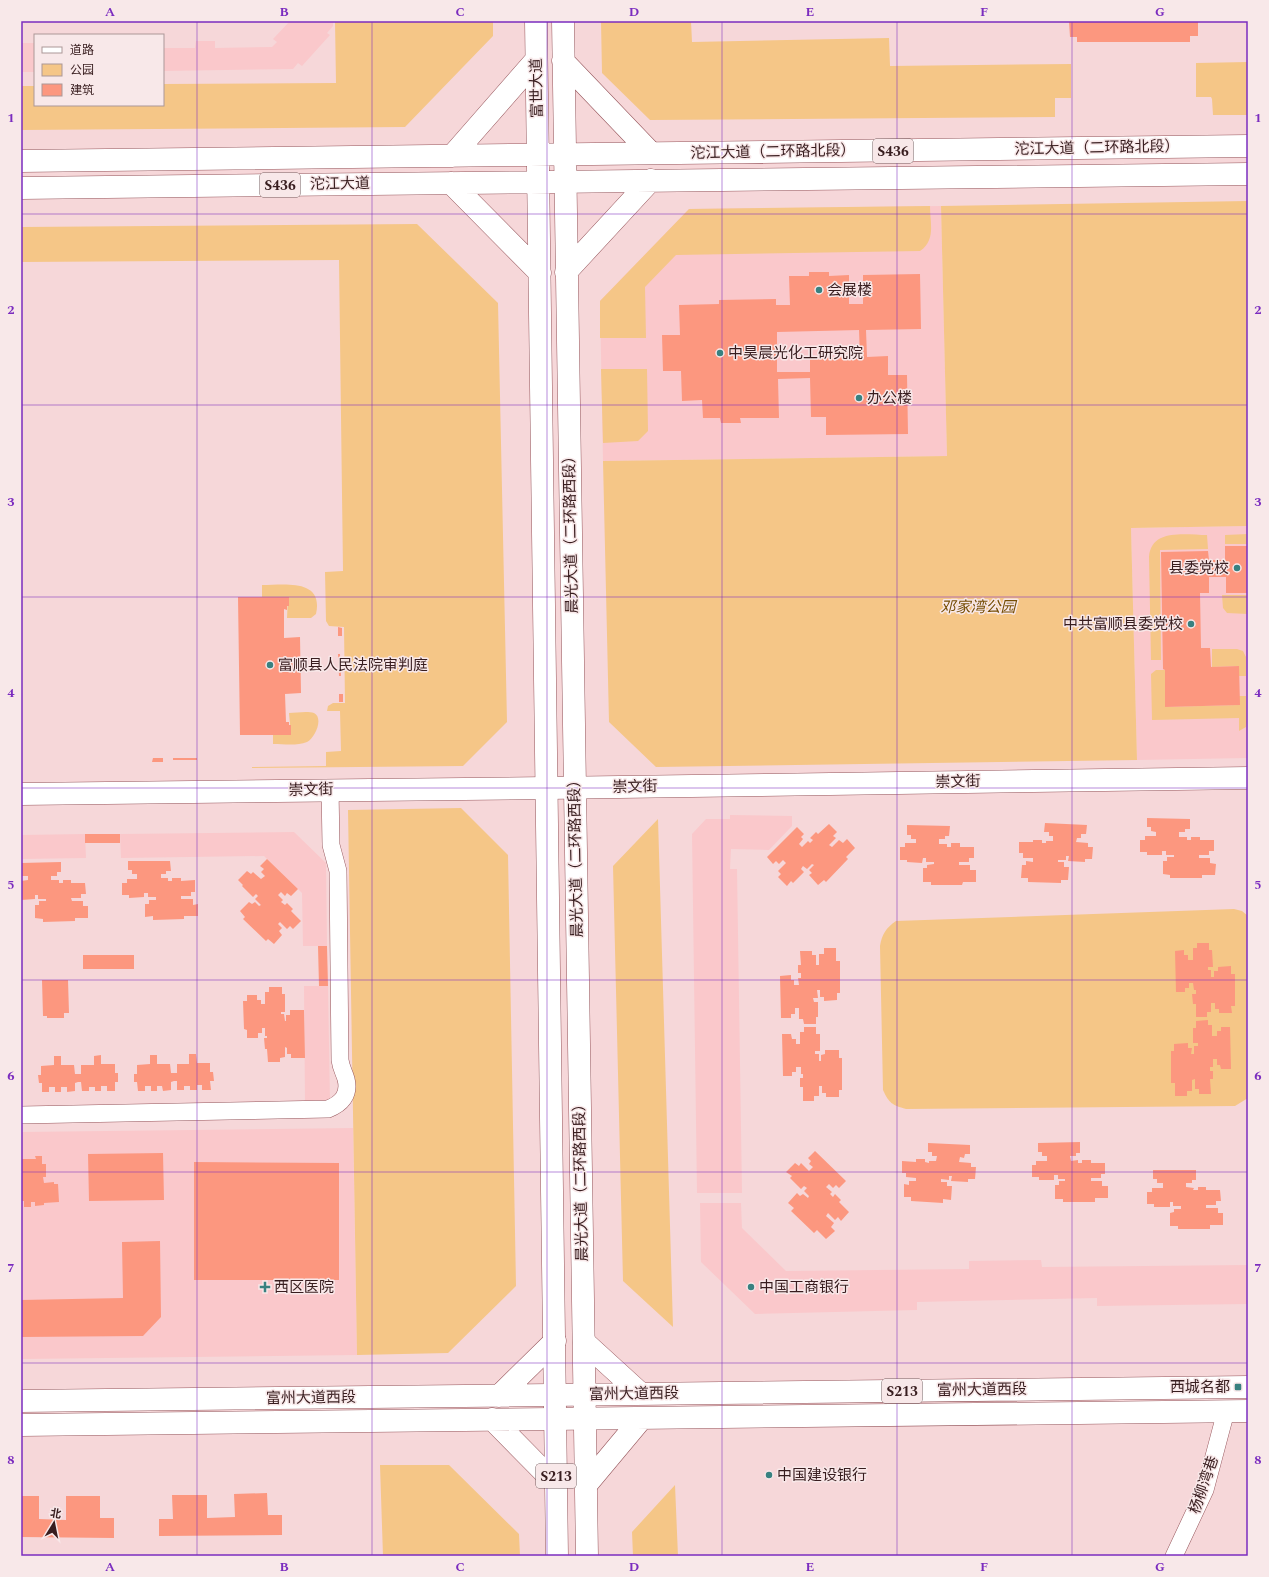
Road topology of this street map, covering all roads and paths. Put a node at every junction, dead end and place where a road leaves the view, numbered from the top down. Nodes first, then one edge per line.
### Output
1 (536, 21) edge
2 (563, 21) edge
3 (536, 60) junction
4 (563, 62) junction
5 (1248, 146) edge
6 (651, 153) junction
7 (565, 154) junction
8 (538, 155) junction
9 (452, 156) junction
10 (21, 161) edge
11 (1248, 174) edge
12 (651, 180) junction
13 (565, 181) junction
14 (452, 182) junction
15 (538, 182) junction
16 (21, 188) edge
17 (540, 272) junction
18 (566, 272) junction
19 (1248, 778) edge
20 (547, 788) junction
21 (575, 788) junction
22 (330, 789) junction
23 (21, 794) edge
24 (21, 1115) edge
25 (555, 1341) junction
26 (584, 1342) junction
27 (1248, 1387) edge
28 (641, 1394) junction
29 (555, 1395) junction
30 (584, 1395) junction
31 (499, 1396) junction
32 (21, 1401) edge
33 (1226, 1411) junction
34 (1248, 1411) edge
35 (585, 1418) junction
36 (642, 1418) junction
37 (492, 1419) junction
38 (556, 1419) junction
39 (21, 1425) edge
40 (556, 1484) junction
41 (586, 1485) junction
42 (557, 1556) edge
43 (587, 1556) edge
44 (1174, 1556) edge

1 - 3 main road, 富世大道
2 - 4 main road, 富世大道
3 - 8 main road, 富世大道
3 - 9 main road
4 - 6 main road
4 - 7 main road, 富世大道
5 - 6 main road, 沱江大道（二环路北段） / S436
6 - 7 main road, 沱江大道（二环路北段） / S436
7 - 8 main road, 沱江大道（二环路北段） / S436
7 - 13 main road, 晨光大道（二环路西段）
8 - 9 main road, 沱江大道 / S436
8 - 15 main road, 晨光大道（二环路西段）
9 - 10 main road, 沱江大道 / S436
11 - 12 main road, 沱江大道（二环路北段） / S436
12 - 13 main road, 沱江大道（二环路北段） / S436
12 - 18 main road
13 - 15 main road, 沱江大道（二环路北段） / S436
13 - 18 main road, 晨光大道（二环路西段）
14 - 15 main road, 沱江大道 / S436
14 - 16 main road, 沱江大道 / S436
14 - 17 main road
15 - 17 main road, 晨光大道（二环路西段）
17 - 20 main road, 晨光大道（二环路西段）
18 - 21 main road, 晨光大道（二环路西段）
19 - 21 main road, 崇文街
20 - 21 main road, 崇文街
20 - 22 main road, 崇文街
20 - 25 main road, 晨光大道（二环路西段）
21 - 26 main road, 晨光大道（二环路西段）
22 - 23 main road, 崇文街
22 - 24 street
25 - 29 main road, 晨光大道（二环路西段）
25 - 31 main road
26 - 28 main road
26 - 30 main road, 晨光大道（二环路西段）
27 - 28 main road, 富州大道西段 / S213
28 - 30 main road, 富州大道西段 / S213
29 - 30 main road, 富州大道西段 / S213
29 - 31 main road, 富州大道西段
29 - 38 main road, 晨光大道（二环路西段） / S213
30 - 35 main road, 晨光大道（二环路西段）
31 - 32 main road, 富州大道西段
33 - 34 main road, 富州大道西段 / S213
33 - 36 main road, 富州大道西段 / S213
33 - 44 street, 杨柳湾巷
35 - 36 main road, 富州大道西段 / S213
35 - 38 main road, 富州大道西段
35 - 41 main road, 晨光大道（二环路西段） / S213
36 - 41 main road
37 - 38 main road, 富州大道西段
37 - 39 main road, 富州大道西段
37 - 40 main road
38 - 40 main road, 晨光大道（二环路西段） / S213
40 - 42 main road, 晨光大道（二环路西段） / S213
41 - 43 main road, 晨光大道（二环路西段） / S213

